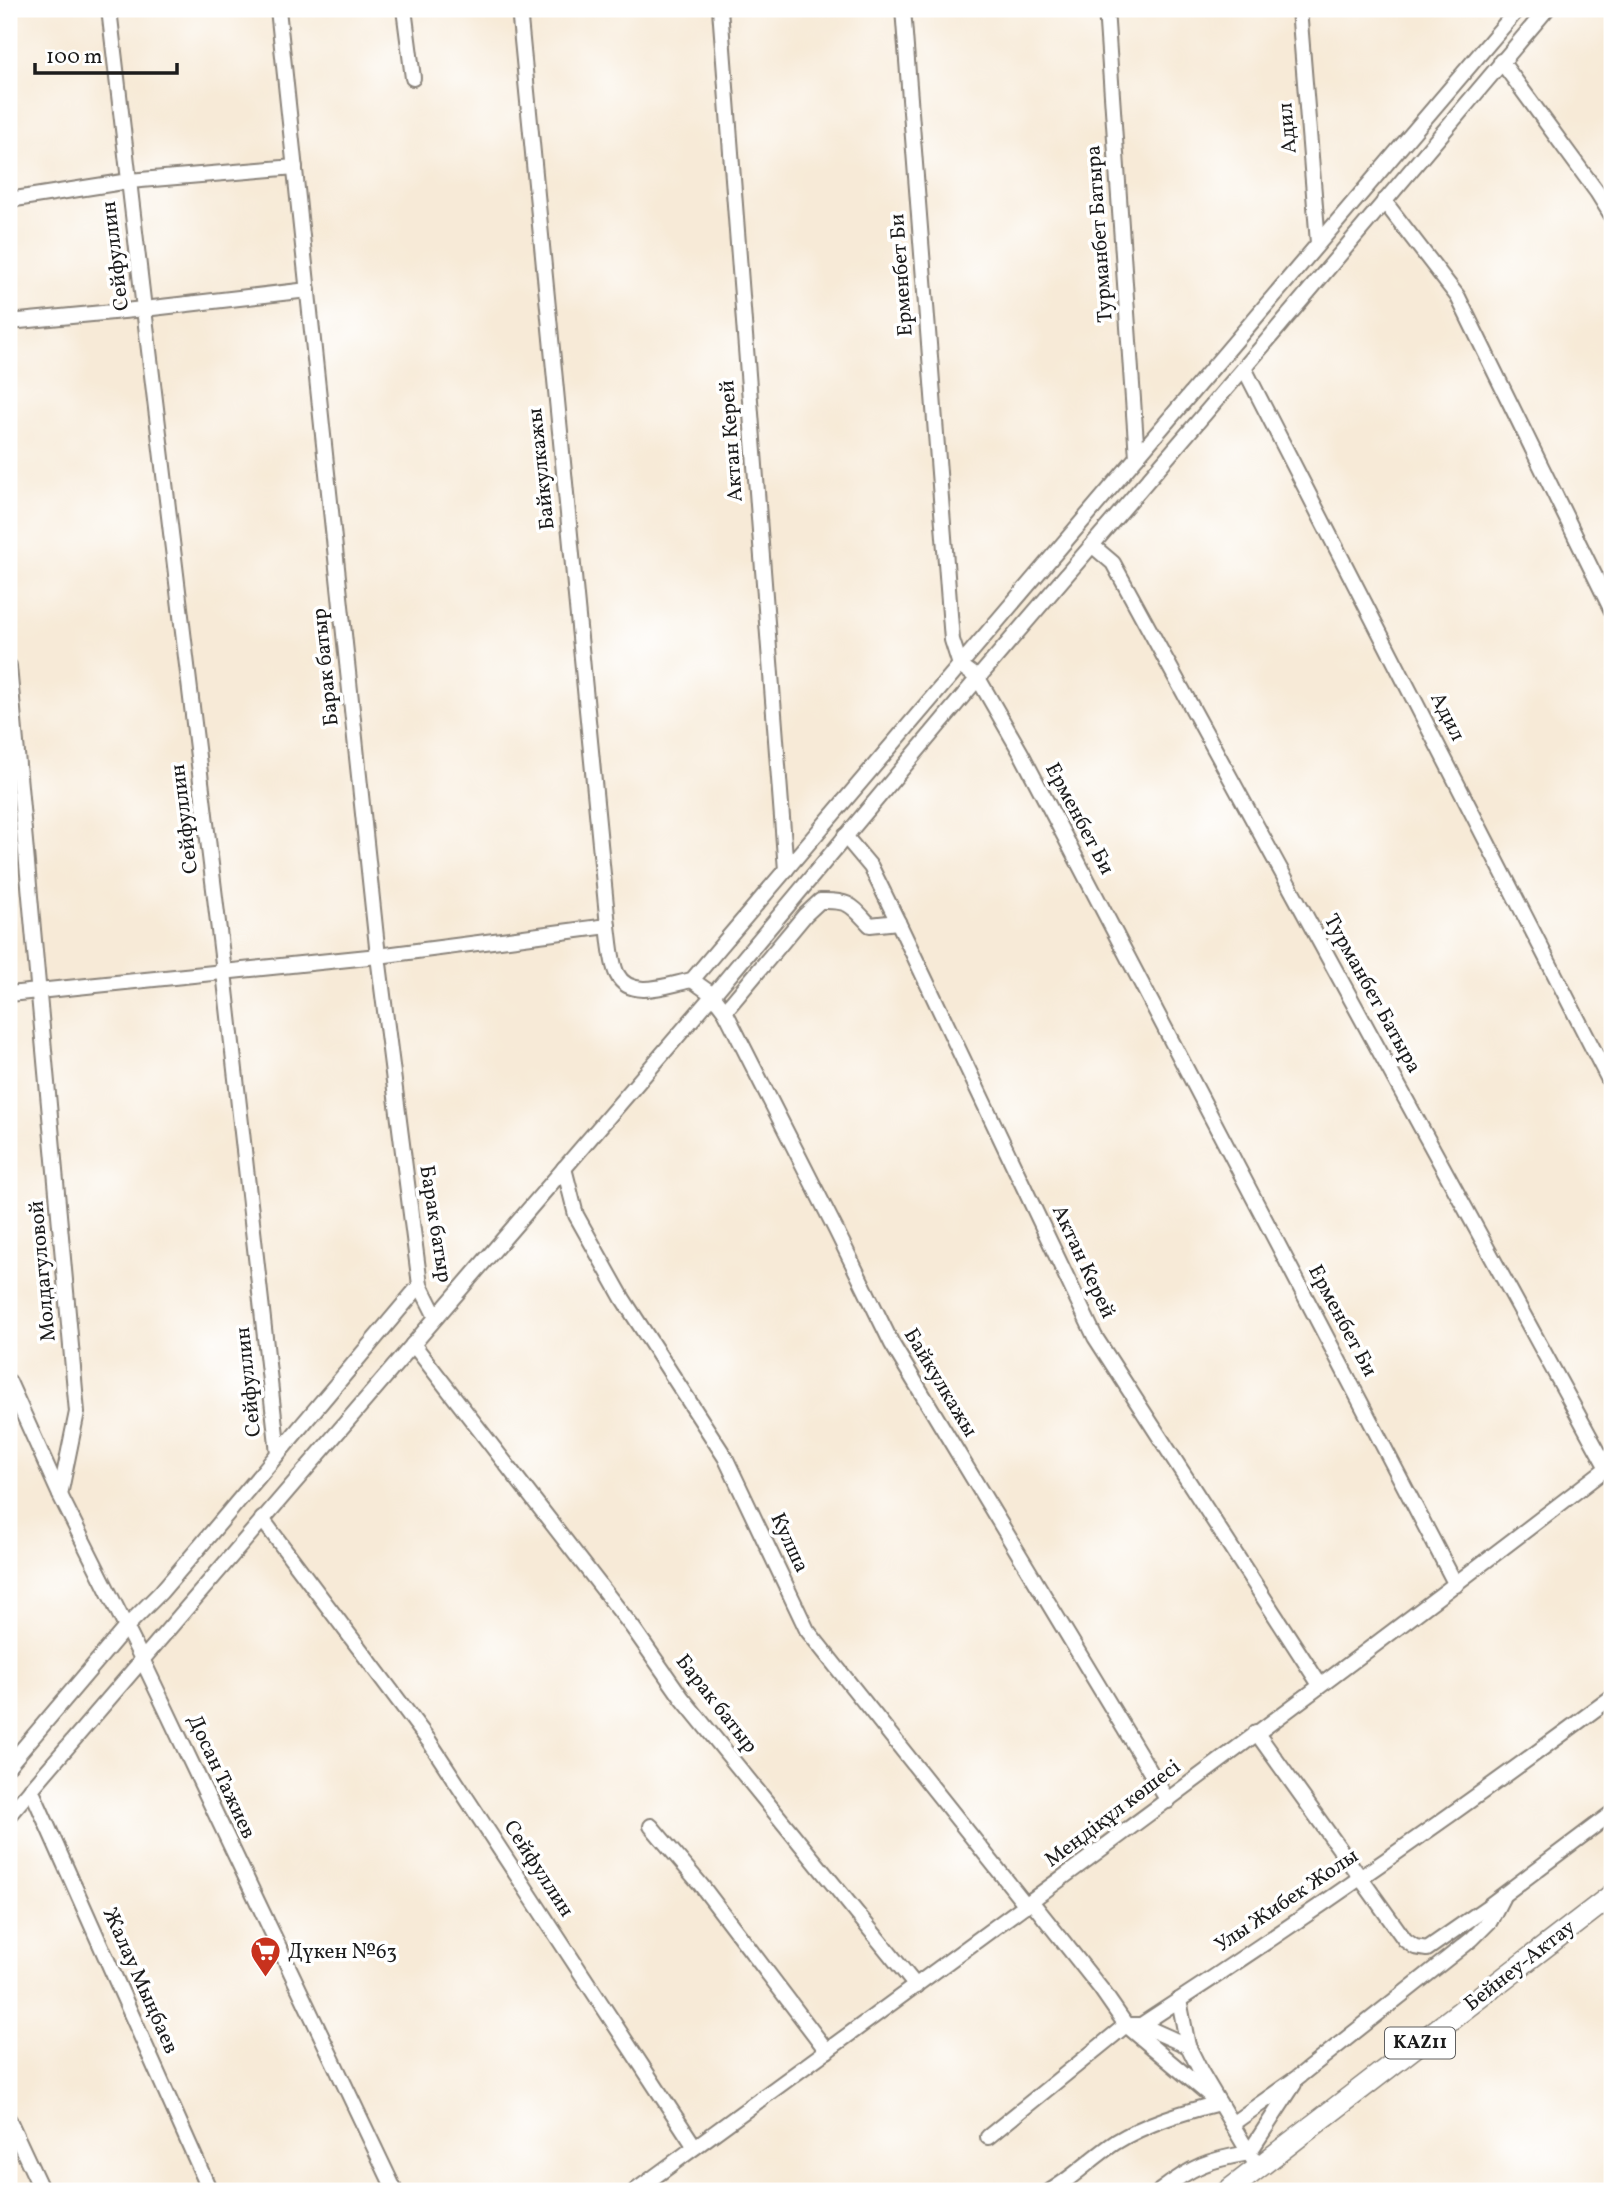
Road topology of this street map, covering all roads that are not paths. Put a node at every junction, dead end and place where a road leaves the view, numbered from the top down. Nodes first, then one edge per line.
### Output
1 (109, 9) edge
2 (278, 9) edge
3 (404, 9) edge
4 (519, 9) edge
5 (720, 9) edge
6 (903, 9) edge
7 (1106, 9) edge
8 (1299, 9) edge
9 (1518, 9) edge
10 (1547, 9) edge
11 (1501, 61) junction
12 (413, 78) dead end
13 (295, 167) junction
14 (129, 181) junction
15 (9, 200) edge
16 (1384, 201) junction
17 (1612, 216) edge
18 (1318, 243) junction
19 (308, 290) junction
20 (144, 309) junction
21 (9, 322) edge
22 (1244, 368) junction
23 (1137, 457) junction
24 (1093, 546) junction
25 (1612, 611) edge
26 (960, 665) junction
27 (9, 666) edge
28 (978, 678) junction
29 (845, 836) junction
30 (786, 870) junction
31 (898, 922) junction
32 (608, 926) junction
33 (377, 956) junction
34 (224, 972) junction
35 (692, 980) junction
36 (40, 991) junction
37 (9, 994) edge
38 (713, 995) junction
39 (725, 1011) junction
40 (1612, 1086) edge
41 (564, 1168) junction
42 (420, 1285) junction
43 (436, 1317) junction
44 (413, 1344) junction
45 (9, 1382) edge
46 (278, 1453) junction
47 (1610, 1466) edge
48 (60, 1495) junction
49 (262, 1519) junction
50 (1456, 1584) junction
51 (126, 1627) junction
52 (142, 1659) junction
53 (1320, 1685) junction
54 (1612, 1697) edge
55 (1256, 1732) junction
56 (9, 1742) edge
57 (12, 1761) edge
58 (31, 1789) junction
59 (1168, 1801) junction
60 (1612, 1813) edge
61 (9, 1815) edge
62 (652, 1826) dead end
63 (1360, 1877) junction
64 (1505, 1894) junction
65 (1612, 1895) edge
66 (1028, 1903) junction
67 (916, 1986) junction
68 (1179, 2000) junction
69 (1133, 2025) junction
70 (1188, 2046) junction
71 (827, 2051) junction
72 (1298, 2077) junction
73 (1219, 2103) junction
74 (9, 2120) edge
75 (1232, 2124) junction
76 (988, 2137) dead end
77 (695, 2147) junction
78 (1254, 2160) junction
79 (42, 2191) edge
80 (210, 2191) edge
81 (394, 2191) edge
82 (635, 2191) edge
83 (1050, 2191) edge
84 (1160, 2191) edge
85 (1228, 2191) edge

1 - 14 street, Сейфуллин
2 - 13 street, Барак батыр
3 - 12 street
4 - 32 street, Байкулкажы
5 - 30 street, Актан Керей
6 - 26 street, Ерменбет Би
7 - 23 street, Турманбет Батыра
8 - 18 street, Адил
9 - 18 street
10 - 11 street
11 - 16 street
11 - 17 street
13 - 14 street
13 - 19 street, Барак батыр
14 - 15 street
14 - 20 street, Сейфуллин
16 - 22 street
16 - 25 street
18 - 23 street
19 - 20 street
19 - 33 street, Барак батыр
20 - 21 street
20 - 34 street, Сейфуллин
22 - 24 street
22 - 40 street, Адил
23 - 26 street
24 - 28 street
24 - 47 street, Турманбет Батыра
26 - 28 street, Ерменбет Би
26 - 30 street
27 - 36 street, Молдагуловой
28 - 29 street
28 - 50 street, Ерменбет Би
29 - 31 street, Актан Керей
29 - 38 street
30 - 35 street
31 - 39 street
31 - 53 street, Актан Керей
32 - 33 street
32 - 35 street, Байкулкажы
33 - 34 street
33 - 42 street, Барак батыр
34 - 36 street
34 - 46 street, Сейфуллин
35 - 38 street, Байкулкажы
36 - 37 street
36 - 48 street, Молдагуловой
38 - 39 street, Байкулкажы
38 - 41 street
39 - 59 street, Байкулкажы
41 - 43 street
41 - 66 street, Кулша
42 - 43 street, Барак батыр
42 - 46 street
43 - 44 street
44 - 49 street
44 - 67 street, Барак батыр
45 - 48 street, Досан Тажиев
46 - 51 street
47 - 50 street, Меңдіқұл көшесі
48 - 51 street, Досан Тажиев
49 - 52 street
49 - 77 street, Сейфуллин
50 - 53 street, Меңдіқұл көшесі
51 - 52 street, Досан Тажиев
51 - 57 street
52 - 58 street
52 - 81 street, Досан Тажиев
53 - 55 street, Меңдіқұл көшесі
54 - 63 street, Улы Жибек Жолы
55 - 59 street, Меңдіқұл көшесі
55 - 63 street
56 - 57 street
58 - 61 street
58 - 80 street, Жалау Мыңбаев
59 - 66 street, Меңдіқұл көшесі
60 - 64 street
62 - 71 street
63 - 64 street
63 - 68 street, Улы Жибек Жолы
64 - 72 street
65 - 78 highway, Бейнеу-Актау / KAZ11
66 - 67 street, Меңдіқұл көшесі
66 - 69 street, Кулша
67 - 71 street, Меңдіқұл көшесі
68 - 69 street, Улы Жибек Жолы
68 - 70 street
69 - 70 street
69 - 73 street, Кулша
69 - 76 street, Улы Жибек Жолы
70 - 73 street
71 - 77 street, Меңдіқұл көшесі
72 - 75 street
72 - 78 street
73 - 75 street
73 - 83 street
74 - 79 street
75 - 78 street
77 - 82 street, Меңдіқұл көшесі
78 - 84 street
78 - 85 highway, Бейнеу-Актау / KAZ11

